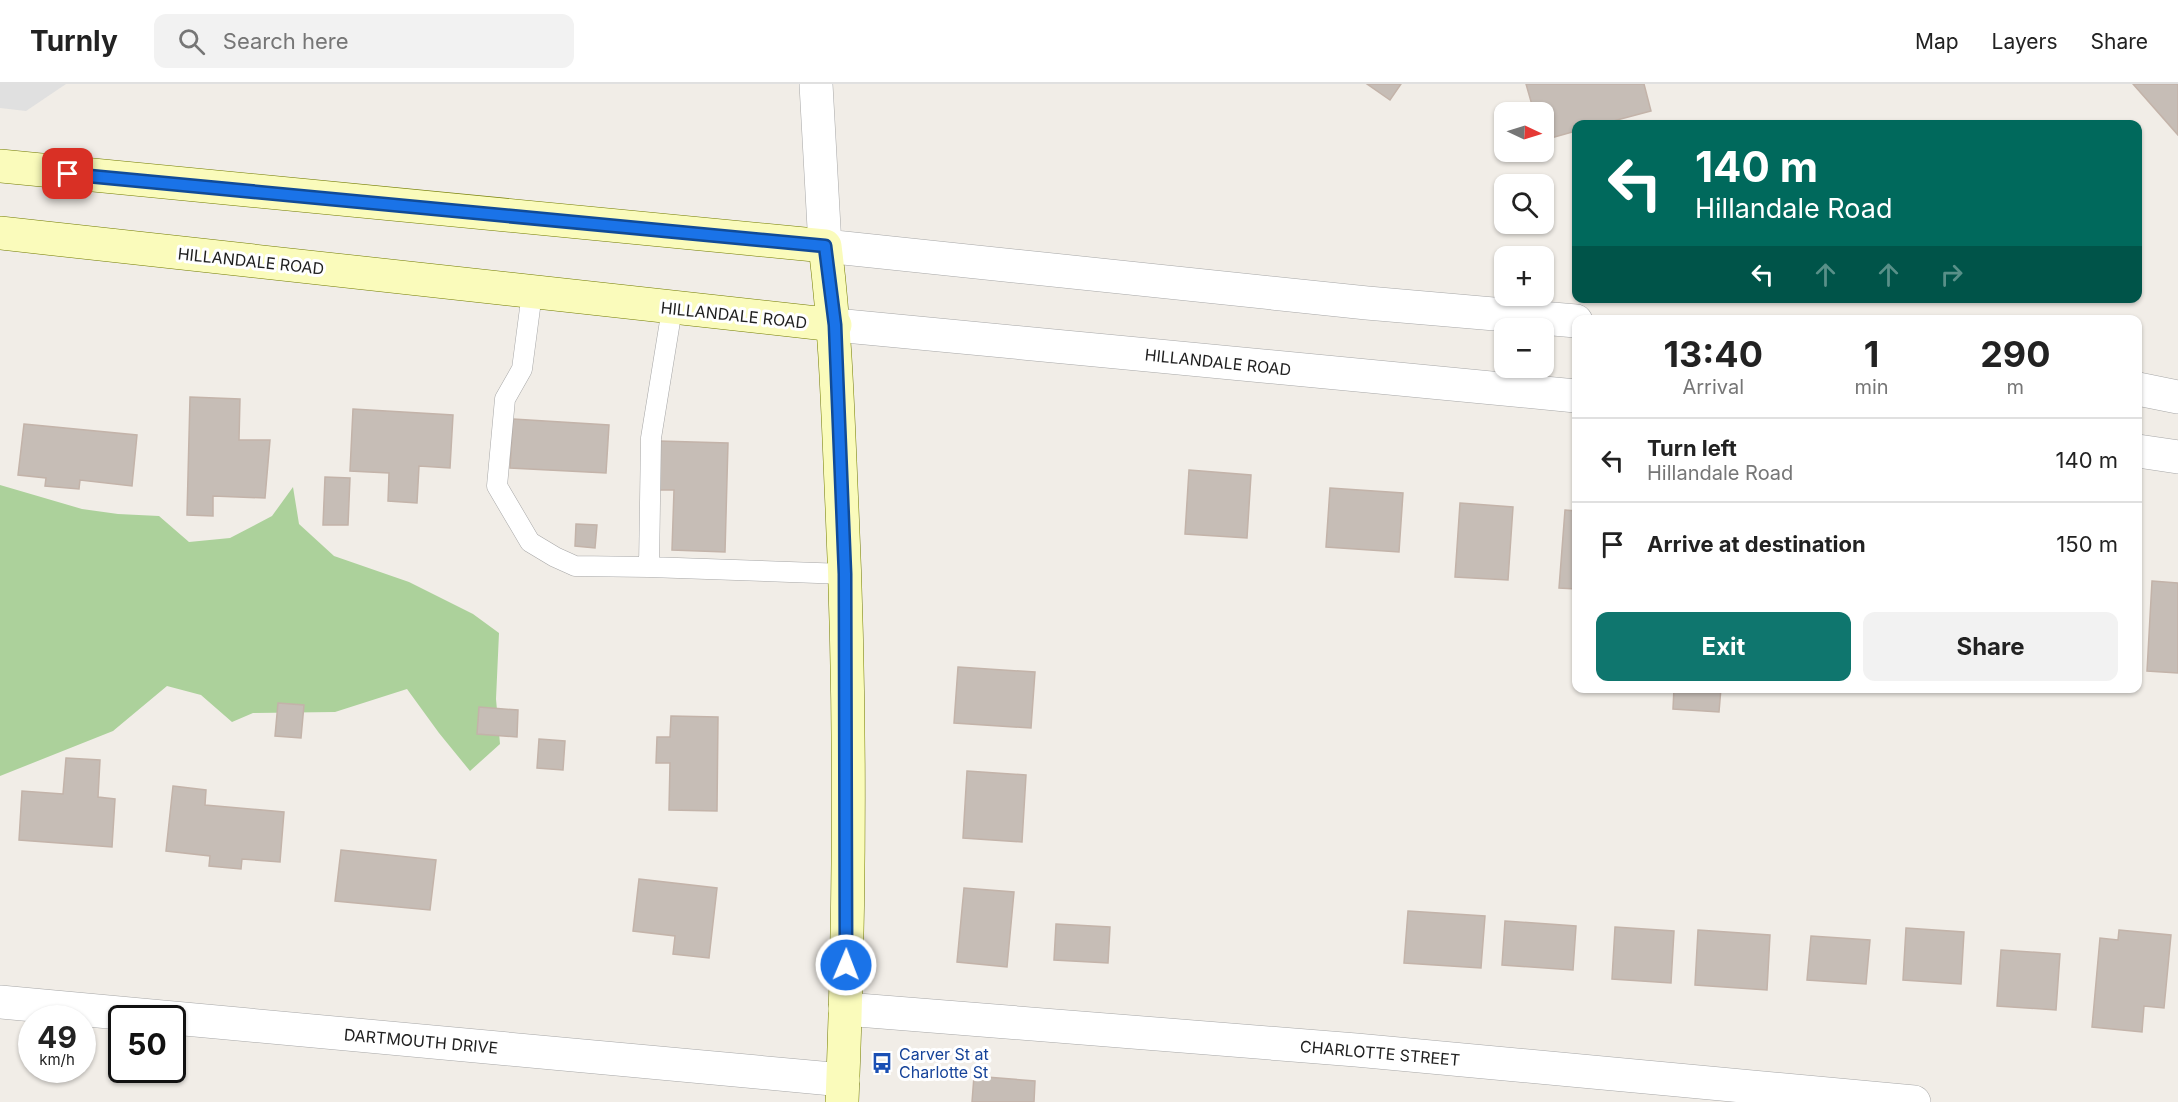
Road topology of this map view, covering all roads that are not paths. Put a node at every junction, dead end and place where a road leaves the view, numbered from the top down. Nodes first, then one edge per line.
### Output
1 (816, 84) edge
2 (0, 166) edge
3 (0, 233) edge
4 (825, 246) junction
5 (532, 293) junction
6 (672, 309) junction
7 (1572, 321) edge
8 (835, 325) junction
9 (2142, 390) edge
10 (1572, 396) edge
11 (2178, 397) edge
12 (2142, 452) edge
13 (2178, 457) edge
14 (649, 567) junction
15 (845, 574) junction
16 (0, 1002) edge
17 (845, 1009) junction
18 (843, 1091) edge
19 (1914, 1102) edge

1 - 4 street
2 - 4 main road
3 - 5 main road, HILLANDALE ROAD
4 - 7 street
4 - 8 main road
5 - 6 main road, HILLANDALE ROAD
5 - 14 lane
6 - 8 main road, HILLANDALE ROAD
6 - 14 lane
8 - 10 street, HILLANDALE ROAD
8 - 15 main road
9 - 11 street
12 - 13 street
14 - 15 lane
15 - 17 main road
16 - 18 street, DARTMOUTH DRIVE
17 - 18 main road
17 - 19 street, CHARLOTTE STREET

